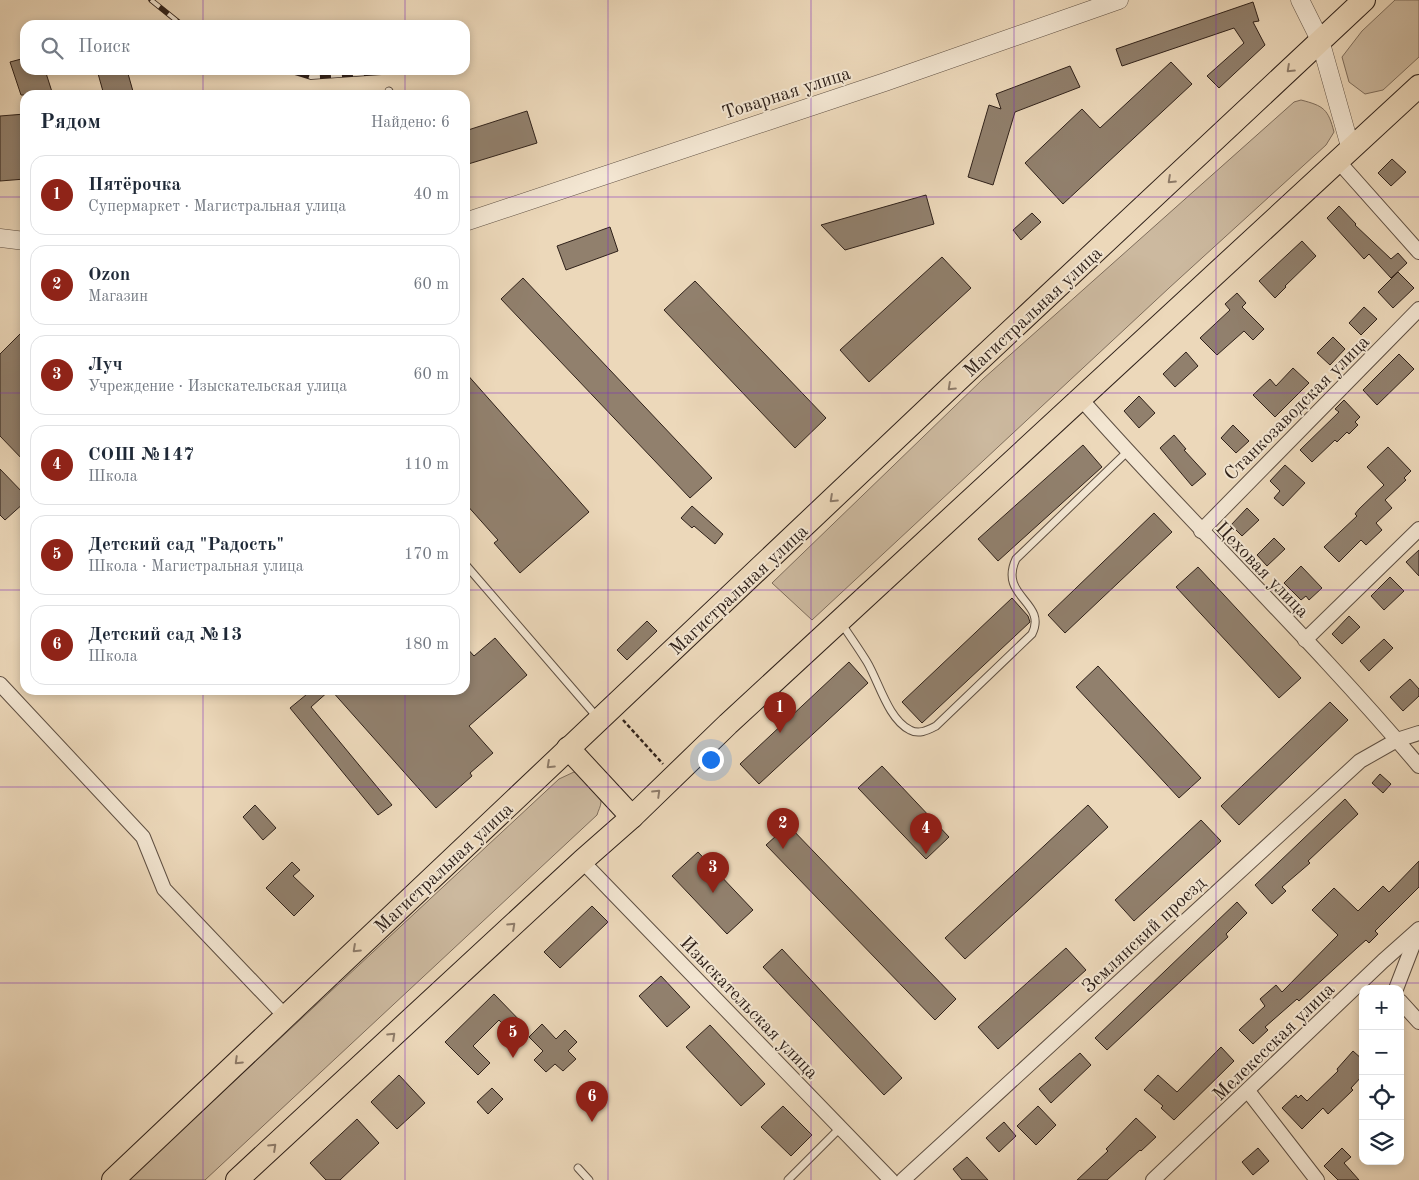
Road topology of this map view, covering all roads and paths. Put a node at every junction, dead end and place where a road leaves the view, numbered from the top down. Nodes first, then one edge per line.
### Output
1 (1119, 0) edge
2 (1300, 0) edge
3 (1364, 0) edge
4 (1320, 40) junction
5 (1419, 86) edge
6 (1345, 155) junction
7 (470, 220) edge
8 (0, 238) edge
9 (20, 240) edge
10 (1419, 252) edge
11 (1419, 309) edge
12 (1081, 399) junction
13 (1127, 452) junction
14 (1419, 529) edge
15 (1201, 531) junction
16 (470, 569) edge
17 (840, 621) junction
18 (1305, 640) junction
19 (0, 684) edge
20 (605, 714) junction
21 (1419, 733) edge
22 (1397, 740) junction
23 (568, 748) junction
24 (1419, 766) edge
25 (674, 776) junction
26 (632, 817) junction
27 (582, 861) junction
28 (1419, 930) edge
29 (1398, 985) edge
30 (1404, 1005) edge
31 (285, 1016) junction
32 (1419, 1022) edge
33 (1248, 1090) junction
34 (841, 1127) junction
35 (578, 1168) dead end
36 (113, 1180) edge
37 (237, 1180) edge
38 (589, 1180) edge
39 (788, 1180) edge
40 (891, 1180) edge
41 (903, 1180) edge
42 (1153, 1180) edge
43 (1317, 1180) edge

1 - 7 street, Товарная улица
2 - 4 street
3 - 4 main road, Магистральная улица
4 - 6 street
4 -> 20 main road, Магистральная улица
5 - 6 main road
6 - 10 street
6 - 12 main road
8 - 9 street
11 - 15 street, Станкозаводская улица
12 - 13 street, Цеховая улица
12 - 17 main road
13 - 15 street, Цеховая улица
13 - 17 lane
14 - 18 street
15 - 18 street, Цеховая улица
16 - 20 lane
17 - 25 main road
18 - 22 street, Цеховая улица
19 - 31 street
20 - 23 main road, Магистральная улица
20 - 25 path
21 - 22 street, Землянский проезд
22 - 24 street, Цеховая улица
22 - 41 street, Землянский проезд
23 - 26 main road
23 -> 31 main road, Магистральная улица
26 -> 25 main road
26 - 27 main road
27 - 34 street, Изыскательская улица
37 -> 27 main road
28 - 29 street
28 - 33 street, Мелекесская улица
30 - 32 street
31 -> 36 main road, Магистральная улица
33 - 42 street, Мелекесская улица
33 - 43 street
34 - 39 lane
34 - 40 street, Изыскательская улица
35 - 38 lane

